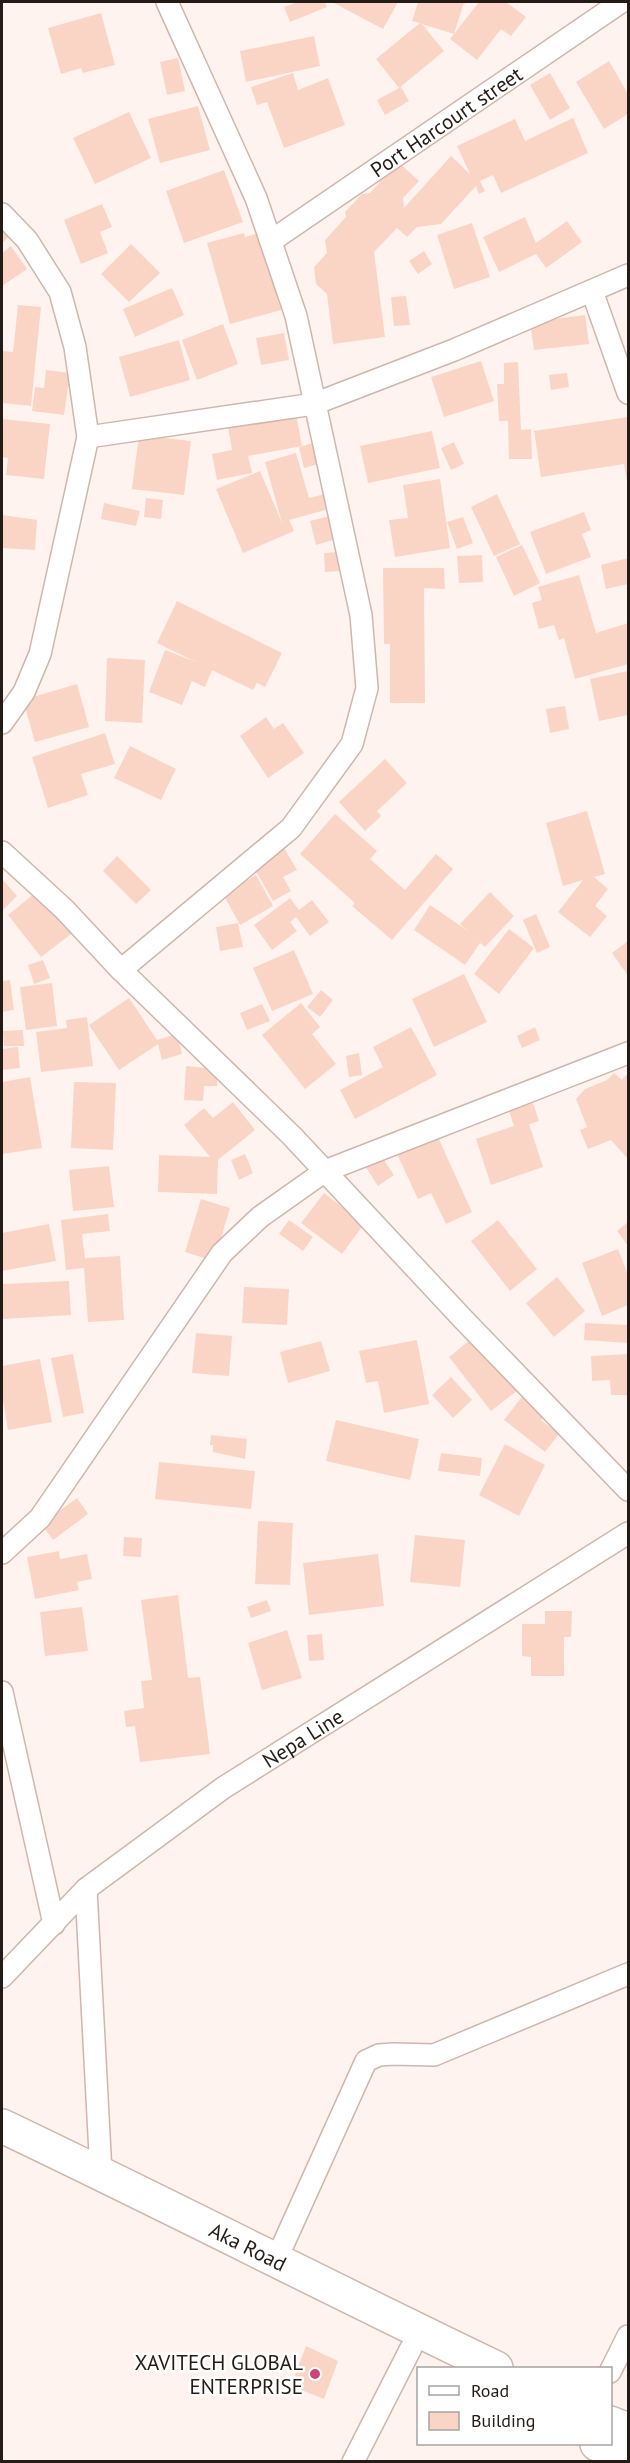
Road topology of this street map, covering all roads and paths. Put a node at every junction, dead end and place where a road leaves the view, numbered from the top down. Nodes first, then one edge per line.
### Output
1 (167, 2) edge
2 (621, 2) edge
3 (2, 214) edge
4 (271, 241) junction
5 (628, 275) edge
6 (592, 291) junction
7 (628, 393) edge
8 (314, 404) junction
9 (88, 437) junction
10 (2, 723) edge
11 (2, 852) edge
12 (122, 970) junction
13 (628, 1053) edge
14 (325, 1171) junction
15 (628, 1490) edge
16 (628, 1533) edge
17 (2, 1553) edge
18 (2, 1692) edge
19 (86, 1889) junction
20 (54, 1924) junction
21 (628, 1974) edge
22 (2, 1977) edge
23 (2, 2126) edge
24 (2, 2151) edge
25 (101, 2173) junction
26 (277, 2258) junction
27 (628, 2336) edge
28 (411, 2348) junction
29 (448, 2367) edge
30 (494, 2367) edge
31 (612, 2368) edge
32 (612, 2427) edge
33 (621, 2450) edge
34 (353, 2462) edge

1 - 4 street
2 - 4 street, Port Harcourt street
3 - 9 street
4 - 8 street
5 - 6 street
6 - 7 street
6 - 8 street
8 - 9 street
8 - 12 street
9 - 10 street
11 - 12 street
12 - 14 street
13 - 14 street
14 - 15 street
14 - 17 street
16 - 19 street, Nepa Line
18 - 20 street
19 - 20 street, Nepa Line
19 - 25 street
20 - 22 street, Nepa Line
21 - 26 street
23 - 25 main road, Aka Road
24 - 28 main road, Aka Road
25 - 26 main road, Aka Road
26 - 30 main road, Aka Road
27 - 31 street
28 - 29 main road, Aka Road
28 - 34 street
32 - 33 main road

